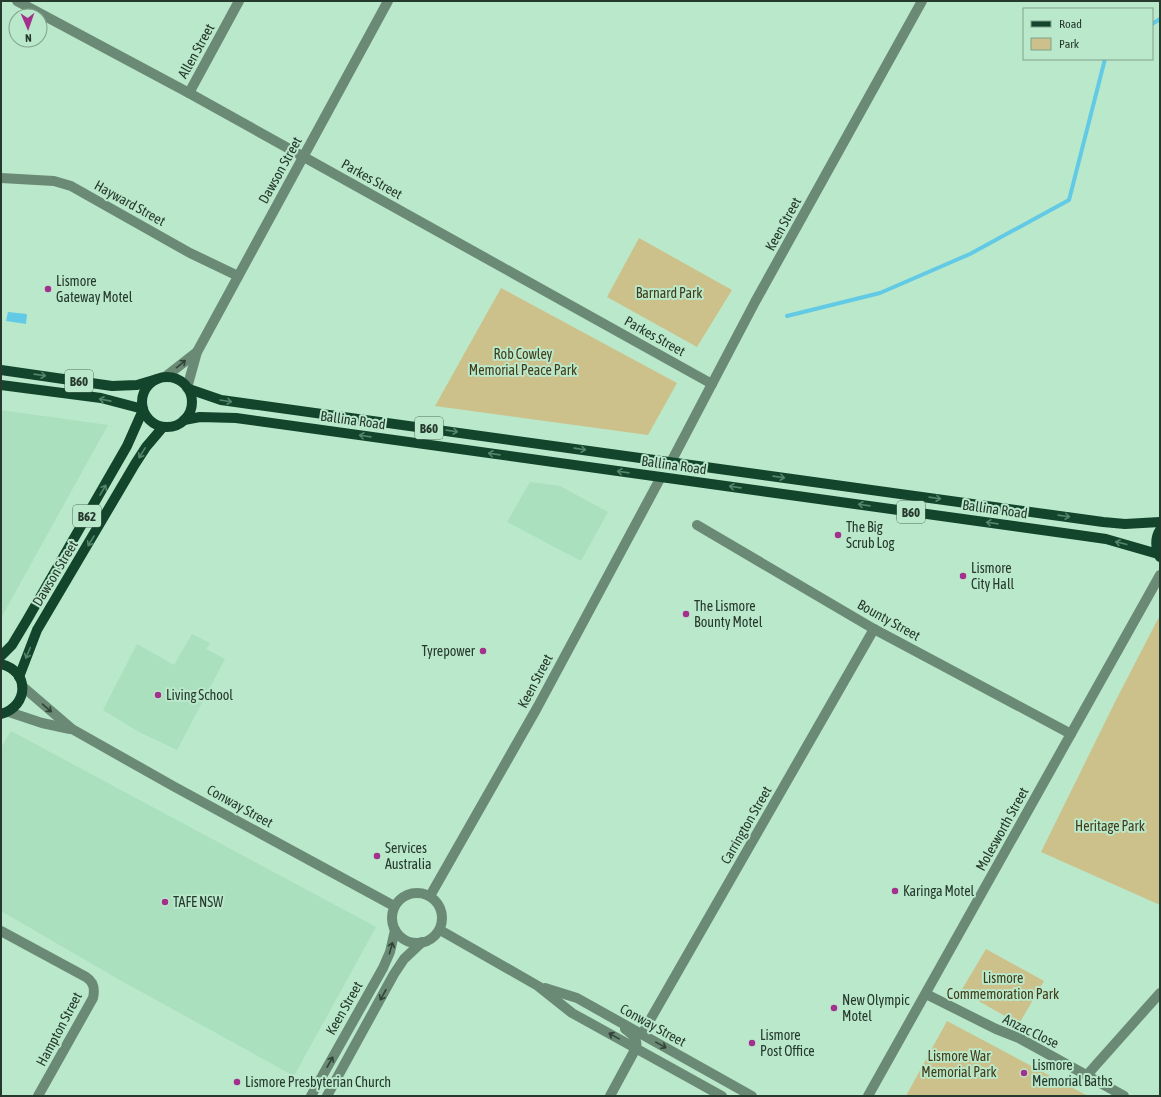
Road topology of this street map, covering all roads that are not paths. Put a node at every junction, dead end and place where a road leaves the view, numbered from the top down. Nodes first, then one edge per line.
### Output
1 (16, 1) edge
2 (239, 1) edge
3 (388, 1) edge
4 (922, 1) edge
5 (189, 93) junction
6 (304, 156) junction
7 (1, 178) edge
8 (238, 276) junction
9 (197, 352) junction
10 (1, 370) edge
11 (161, 378) junction
12 (712, 384) junction
13 (1, 385) edge
14 (188, 388) junction
15 (143, 410) junction
16 (184, 420) junction
17 (163, 427) junction
18 (671, 462) junction
19 (662, 477) junction
20 (1160, 522) edge
21 (697, 525) dead end
22 (1160, 530) edge
23 (1159, 555) edge
24 (1160, 575) edge
25 (874, 629) junction
26 (1, 656) edge
27 (1, 664) edge
28 (21, 682) junction
29 (3, 714) edge
30 (72, 729) junction
31 (1071, 734) junction
32 (430, 896) junction
33 (394, 906) junction
34 (395, 930) junction
35 (440, 930) junction
36 (1, 931) edge
37 (422, 942) junction
38 (538, 986) junction
39 (1160, 993) edge
40 (926, 994) junction
41 (577, 998) junction
42 (642, 1034) junction
43 (636, 1048) junction
44 (1087, 1075) junction
45 (38, 1096) edge
46 (310, 1096) edge
47 (327, 1096) edge
48 (610, 1096) edge
49 (722, 1096) edge
50 (752, 1096) edge
51 (868, 1096) edge
52 (1124, 1096) edge

1 - 5 street, Parkes Street
2 - 5 street, Allen Street
3 - 6 street, Dawson Street
4 - 12 street, Keen Street
5 - 6 street, Parkes Street
6 - 8 street, Dawson Street
6 - 12 street, Parkes Street
7 - 8 street, Hayward Street
8 - 9 street, Dawson Street
11 -> 9 street, Dawson Street
9 - 14 street, Dawson Street
10 -> 11 main road, B60
11 - 14 main road, B60
11 - 15 main road
12 - 18 street, Keen Street
15 -> 13 main road, B60
14 - 16 main road
14 -> 18 main road, Ballina Road / B60
15 - 17 main road
26 -> 15 main road, Dawson Street / B62
16 - 17 main road, B60
19 -> 16 main road, Ballina Road / B60
17 -> 28 main road, Dawson Street / B62
18 -> 20 main road, Ballina Road / B60
23 -> 19 main road, Ballina Road / B60
19 - 32 street, Keen Street
21 - 25 street, Bounty Street
22 - 23 main road, B60
24 - 31 street, Molesworth Street
25 - 31 street, Bounty Street
25 - 42 street, Carrington Street
27 - 28 main road
28 - 29 main road, B62
28 -> 30 street, Conway Street
29 - 30 street, Conway Street
30 - 33 street, Conway Street
31 - 40 street, Molesworth Street
32 - 33 street
32 - 35 street
33 - 34 street
34 - 37 street
46 -> 34 street, Keen Street
35 - 37 street
35 - 38 street, Conway Street
36 - 45 street, Hampton Street
37 -> 47 street, Keen Street
38 - 41 street, Conway Street
43 -> 38 street, Conway Street
39 - 44 street
40 - 44 street, Anzac Close
40 - 51 street, Molesworth Street
41 - 42 street, Conway Street
41 - 43 street
42 -> 50 street, Conway Street
43 - 48 street
43 - 49 street, Conway Street
44 - 52 street, Anzac Close

